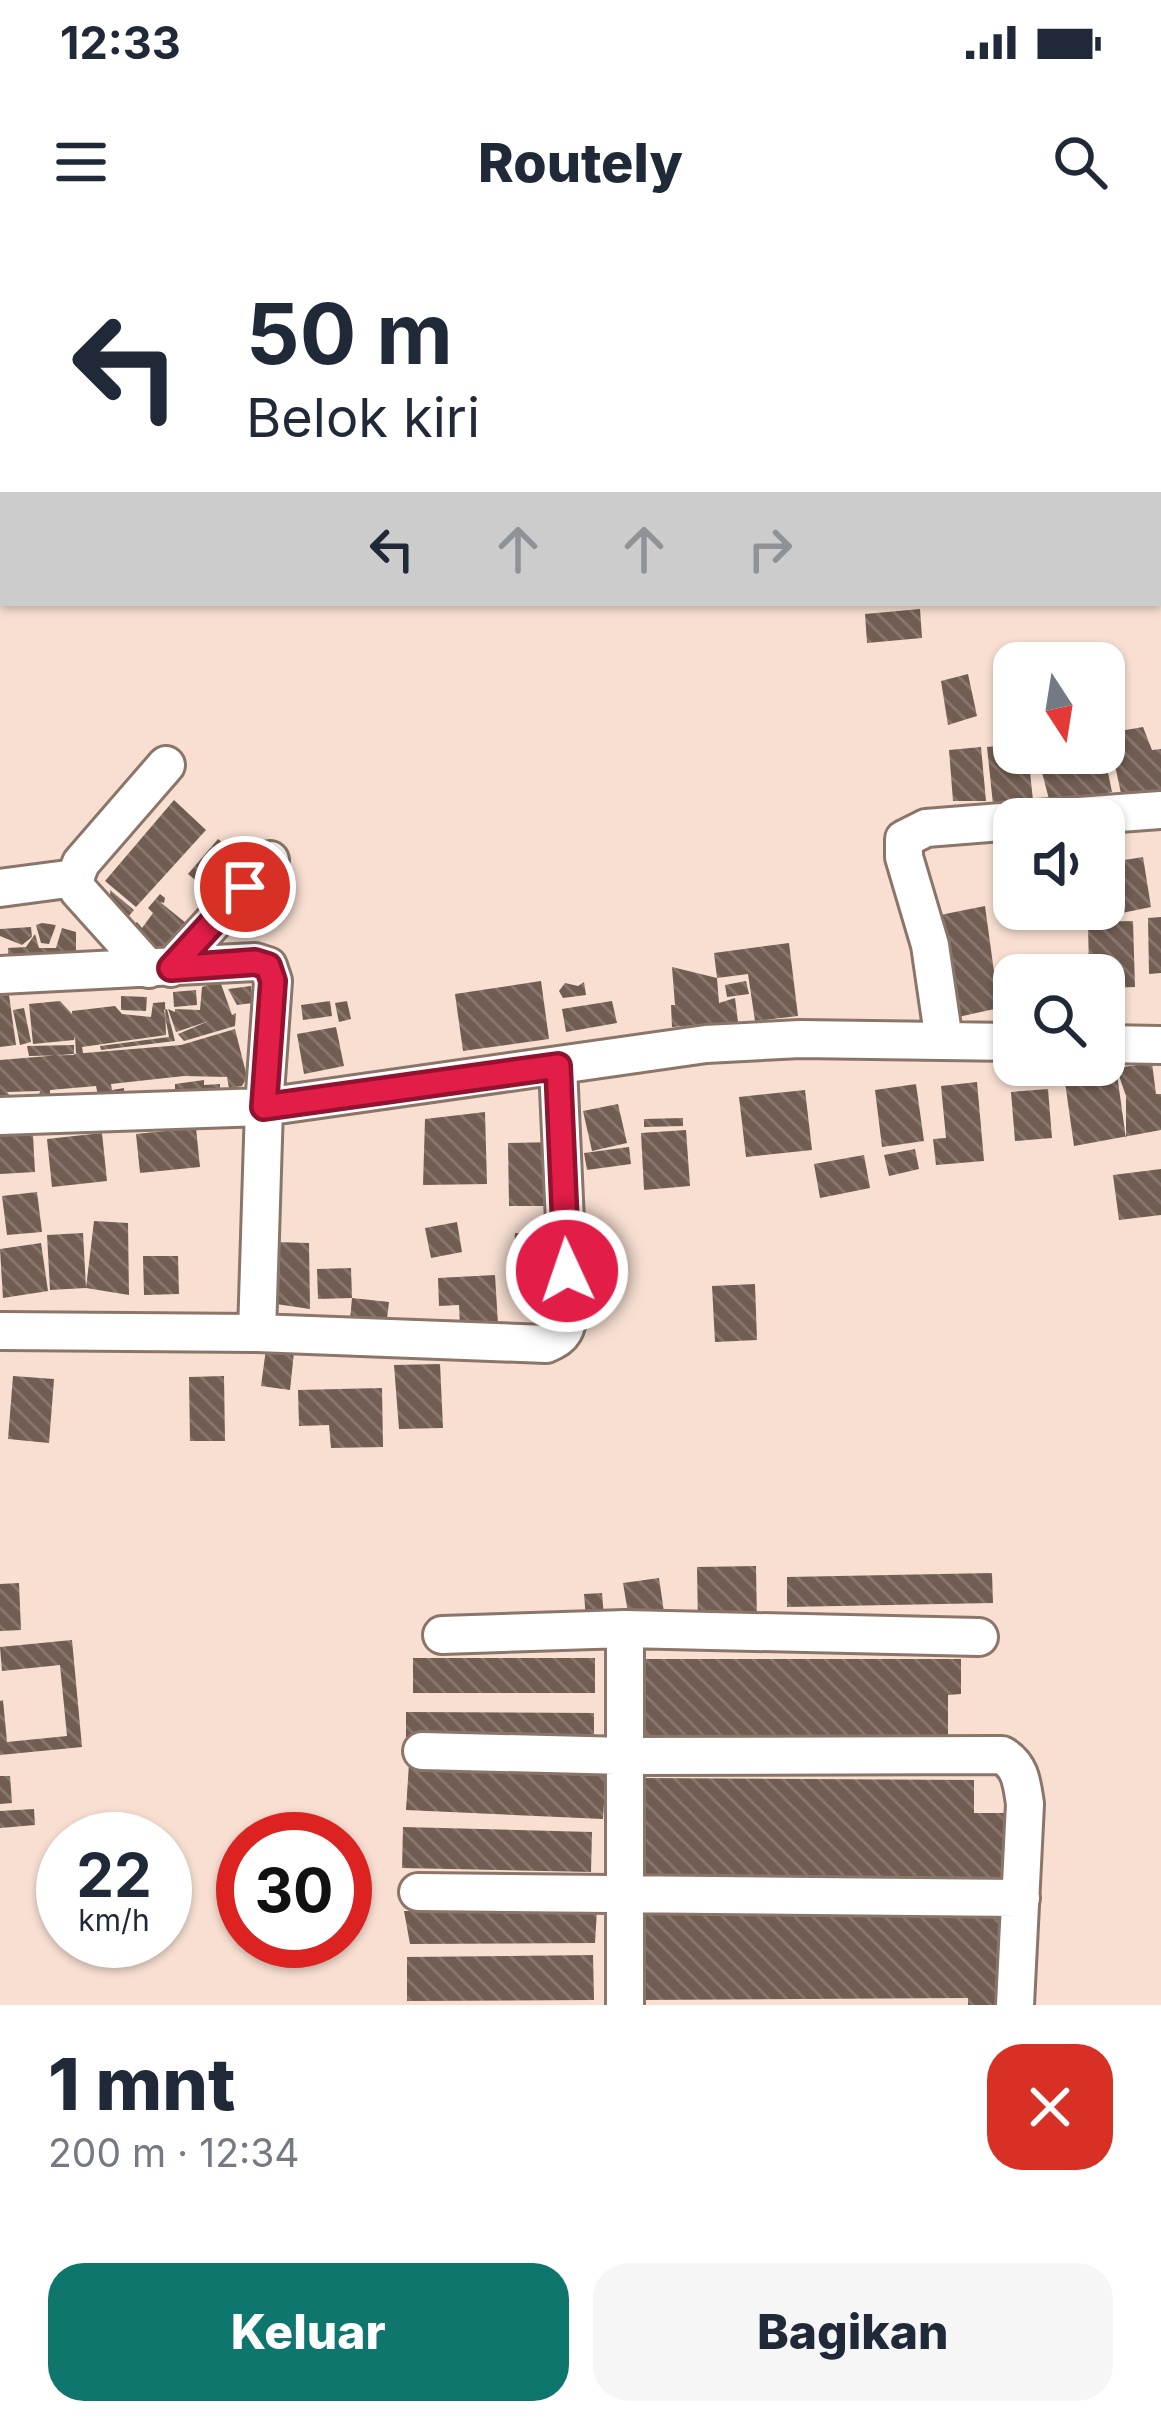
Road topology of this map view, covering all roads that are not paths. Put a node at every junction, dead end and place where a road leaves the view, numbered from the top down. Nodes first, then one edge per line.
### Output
1 (166, 765) dead end
2 (1161, 810) edge
3 (1125, 813) edge
4 (993, 823) edge
5 (270, 860) dead end
6 (75, 878) junction
7 (0, 888) edge
8 (160, 968) junction
9 (0, 976) edge
10 (944, 1041) junction
11 (993, 1042) edge
12 (1125, 1044) edge
13 (1161, 1045) edge
14 (558, 1066) junction
15 (264, 1107) junction
16 (0, 1116) edge
17 (0, 1330) edge
18 (257, 1333) junction
19 (625, 1629) junction
20 (442, 1635) dead end
21 (979, 1637) dead end
22 (422, 1750) dead end
23 (626, 1756) junction
24 (418, 1892) dead end
25 (623, 1892) junction
26 (1021, 1898) junction
27 (625, 2005) edge
28 (1015, 2005) edge

1 - 6 street
2 - 3 street
4 - 10 street
5 - 8 street
6 - 7 street
6 - 8 street
8 - 9 street
8 - 15 street
10 - 11 street
10 - 14 street
12 - 13 street
14 - 15 street
14 - 18 street
15 - 16 street
15 - 18 street
17 - 18 street
19 - 20 street
19 - 21 street
19 - 23 street
22 - 23 street
23 - 25 street
23 - 26 street
24 - 25 street
25 - 26 street
25 - 27 street
26 - 28 street

